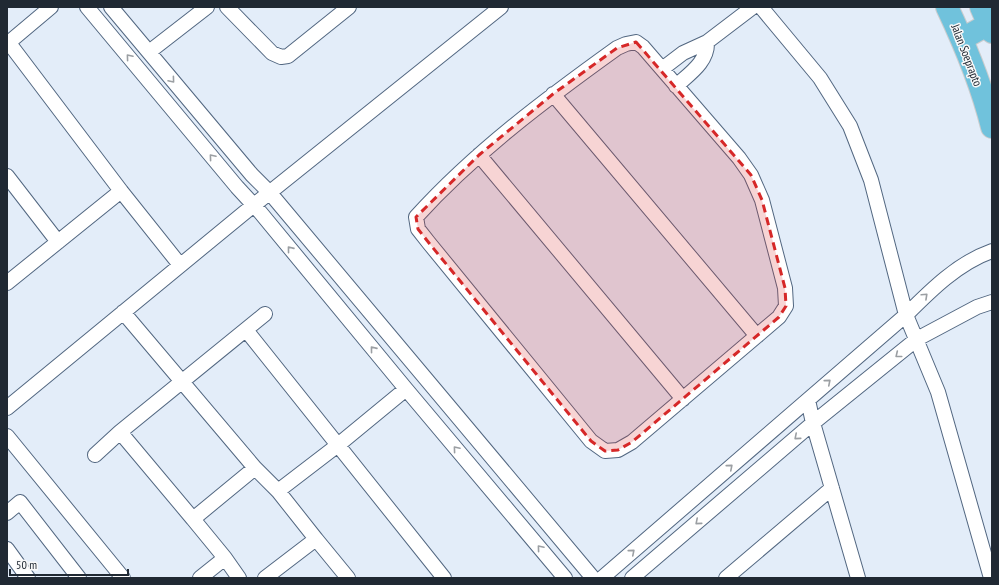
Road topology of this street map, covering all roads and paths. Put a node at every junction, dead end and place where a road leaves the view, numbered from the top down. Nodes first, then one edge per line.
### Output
1 (51, 7) edge
2 (87, 7) edge
3 (111, 7) edge
4 (207, 7) edge
5 (228, 7) edge
6 (348, 7) edge
7 (501, 7) edge
8 (753, 7) edge
9 (761, 7) edge
10 (947, 7) edge
11 (987, 21) edge
12 (962, 40) junction
13 (707, 42) junction
14 (8, 43) edge
15 (149, 52) junction
16 (662, 69) junction
17 (676, 86) junction
18 (553, 94) junction
19 (992, 127) edge
20 (479, 155) junction
21 (7, 176) edge
22 (121, 191) junction
23 (270, 193) junction
24 (254, 205) junction
25 (58, 242) junction
26 (992, 251) edge
27 (180, 265) junction
28 (7, 283) edge
29 (992, 302) edge
30 (123, 312) junction
31 (265, 314) dead end
32 (906, 315) junction
33 (246, 330) junction
34 (757, 336) junction
35 (917, 339) junction
36 (182, 382) junction
37 (406, 390) junction
38 (683, 399) junction
39 (808, 400) junction
40 (7, 408) edge
41 (813, 424) junction
42 (120, 432) junction
43 (7, 436) edge
44 (338, 445) junction
45 (95, 455) dead end
46 (255, 468) junction
47 (832, 488) junction
48 (278, 491) junction
49 (7, 514) edge
50 (192, 519) junction
51 (316, 538) junction
52 (7, 549) edge
53 (225, 558) junction
54 (28, 578) edge
55 (79, 578) edge
56 (123, 578) edge
57 (200, 578) edge
58 (239, 578) edge
59 (265, 578) edge
60 (348, 578) edge
61 (444, 578) edge
62 (565, 578) edge
63 (593, 578) edge
64 (602, 578) edge
65 (632, 578) edge
66 (726, 578) edge
67 (858, 578) edge
68 (990, 578) edge

1 - 14 street
24 -> 2 street
3 - 15 street
4 - 15 street
5 - 6 street
7 - 23 street
8 - 13 street
9 - 32 street
10 - 12 highway, Jalan Soeprapto
11 - 12 highway
12 - 19 highway, Jalan Soeprapto
13 - 16 street
13 - 17 street
14 - 22 street
15 -> 23 street
16 - 17 street
16 - 18 street
17 - 34 street
18 - 20 street
18 - 34 street
20 - 38 street
20 - 38 street
21 - 25 street
22 - 25 street
22 - 27 street
23 - 24 street
23 - 63 street
24 - 27 street
37 -> 24 street
25 - 28 street
32 -> 26 street
27 - 30 street
29 - 35 street
30 - 36 street
30 - 40 street
31 - 33 street
32 - 35 street
39 -> 32 street
33 - 36 street
33 - 44 street
34 - 38 street
35 -> 41 street
35 - 68 street
36 - 42 street
36 - 46 street
37 - 44 street
62 -> 37 street
39 - 41 street
64 -> 39 street
41 - 47 street
41 -> 65 street
42 - 45 street
42 - 50 street
43 - 56 street
44 - 48 street
44 - 61 street
46 - 48 street
46 - 50 street
47 - 66 street
47 - 67 street
48 - 51 street
49 - 55 street
50 - 53 street
51 - 59 street
51 - 60 street
52 - 54 street
53 - 57 street
53 - 58 street

